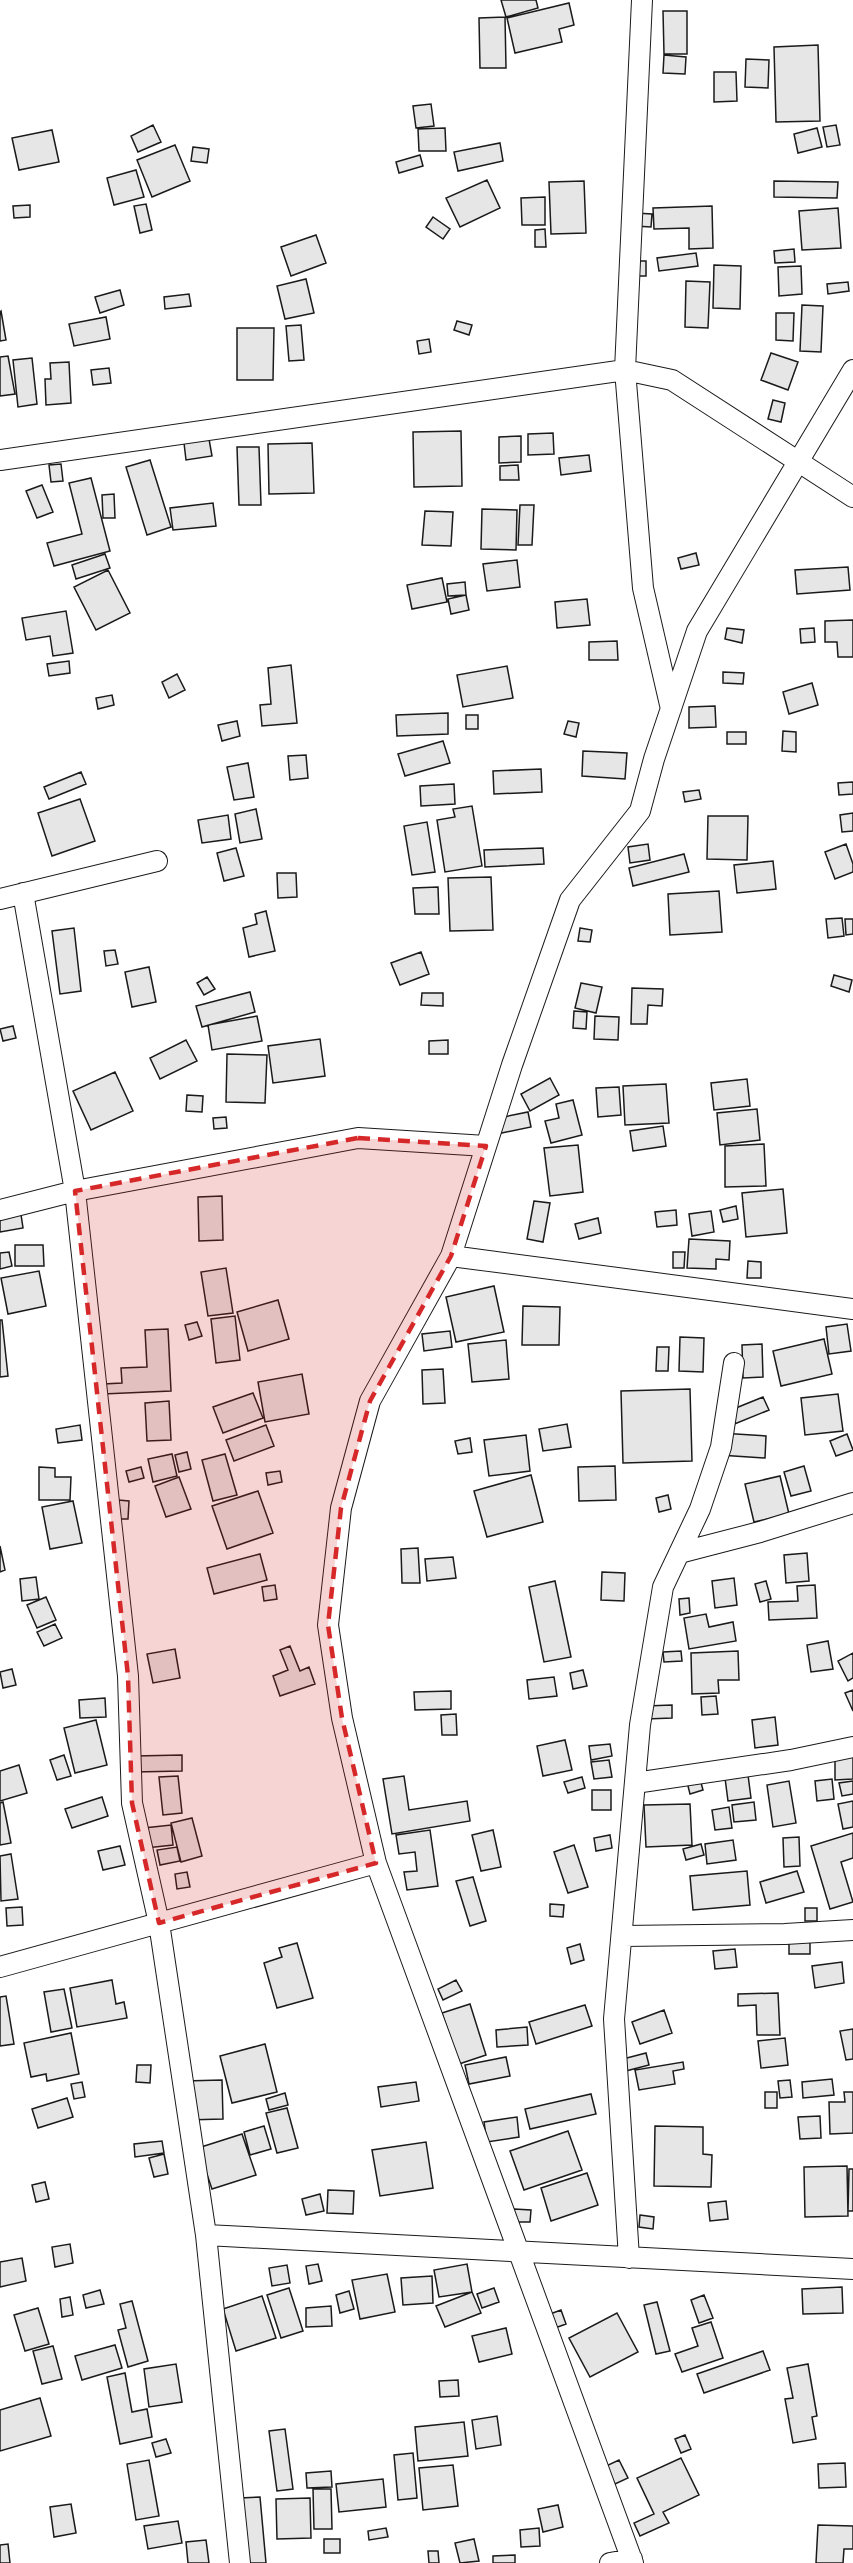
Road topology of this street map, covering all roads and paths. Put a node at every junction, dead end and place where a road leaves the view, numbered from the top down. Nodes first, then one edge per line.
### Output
1 (642, 0) edge
2 (625, 370) junction
3 (853, 370) edge
4 (0, 460) edge
5 (799, 461) junction
6 (853, 496) edge
7 (671, 709) junction
8 (158, 861) dead end
9 (23, 893) junction
10 (0, 899) edge
11 (486, 1146) junction
12 (75, 1191) junction
13 (0, 1210) edge
14 (451, 1256) junction
15 (853, 1309) edge
16 (734, 1363) dead end
17 (853, 1503) edge
18 (679, 1553) junction
19 (853, 1747) edge
20 (635, 1783) junction
21 (376, 1863) junction
22 (159, 1923) junction
23 (853, 1930) edge
24 (622, 1935) junction
25 (0, 1967) edge
26 (206, 2235) junction
27 (519, 2252) junction
28 (628, 2258) junction
29 (853, 2269) edge
30 (633, 2561) edge
31 (240, 2563) edge
32 (610, 2563) edge

1 - 2 street
2 - 4 street
2 - 5 street
2 - 7 street
3 - 5 street
5 - 6 street
5 - 7 street
7 - 11 street
8 - 9 street
9 - 10 street
9 - 12 street
11 - 12 street
11 - 14 street
12 - 13 street
12 - 22 street
14 - 15 street
14 - 21 street
16 - 18 street
17 - 18 street
18 - 20 street
19 - 20 street
20 - 24 street
21 - 22 street
21 - 27 street
22 - 25 street
22 - 26 street
23 - 24 street
24 - 28 street
26 - 27 street
26 - 31 street
27 - 28 street
27 - 30 street
28 - 29 street
30 - 32 street

